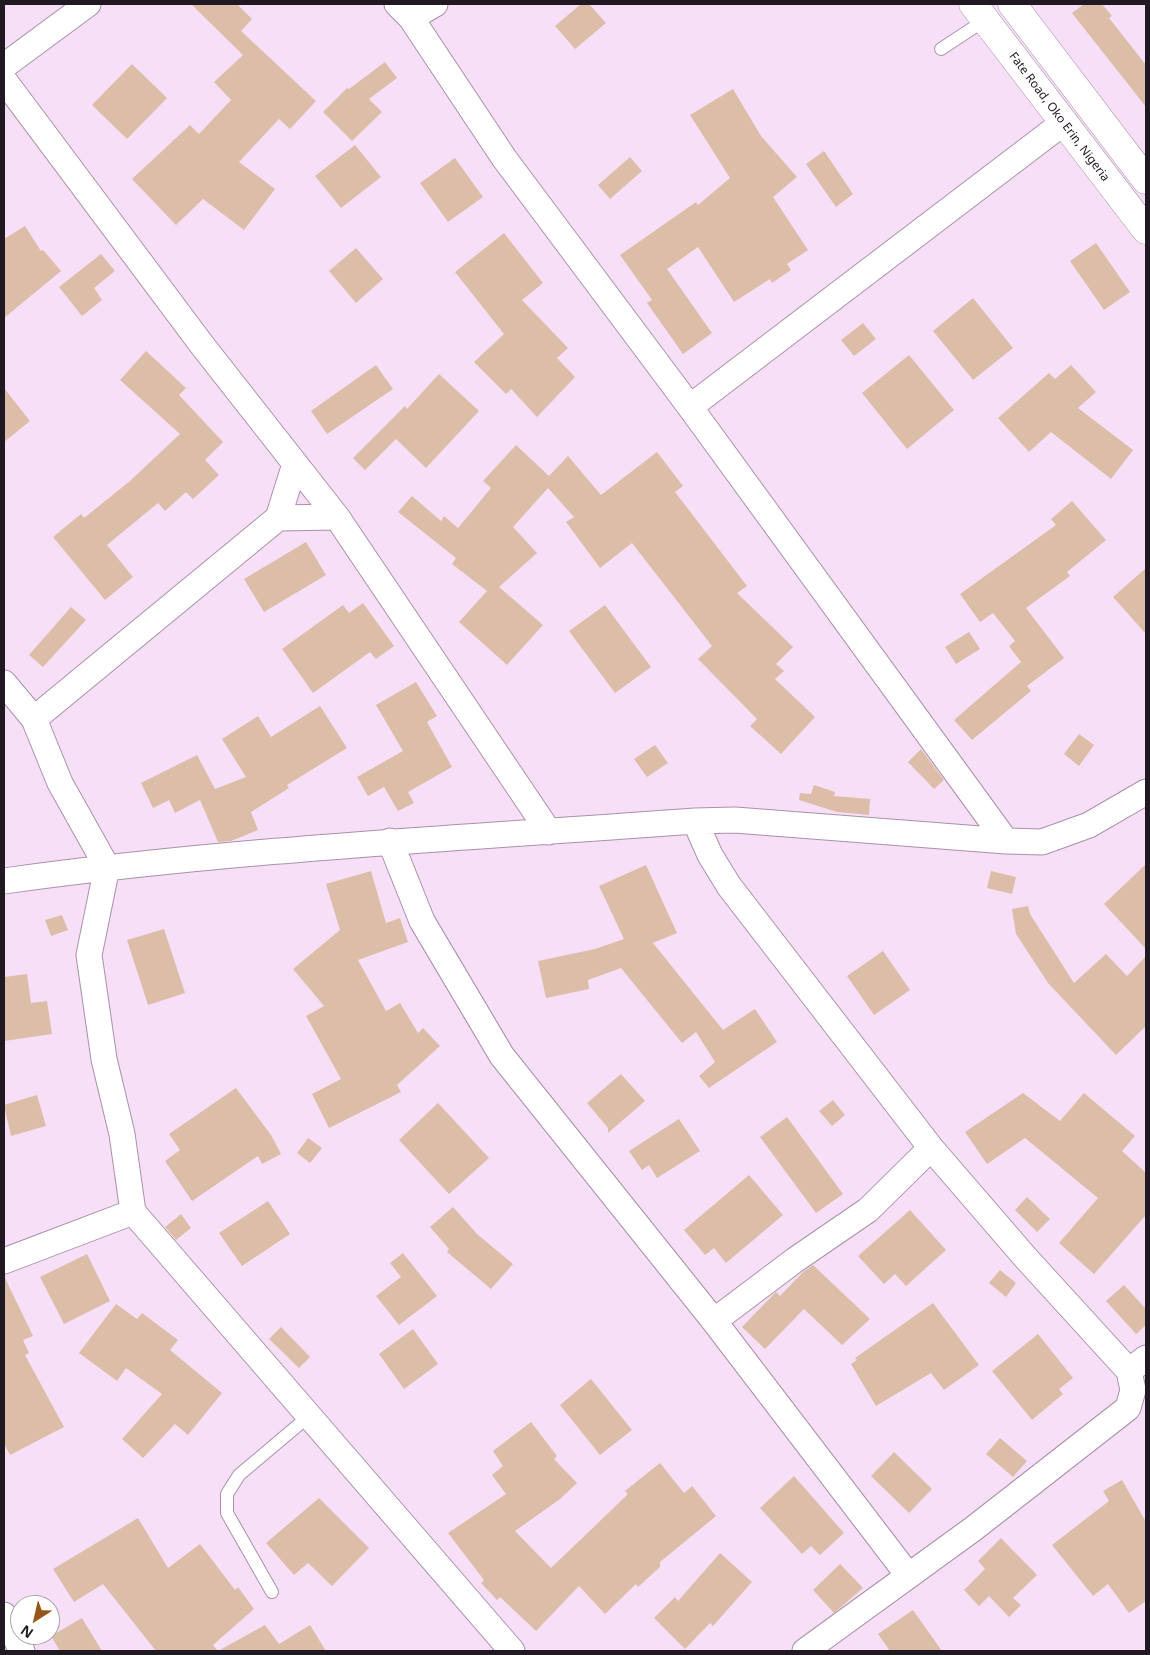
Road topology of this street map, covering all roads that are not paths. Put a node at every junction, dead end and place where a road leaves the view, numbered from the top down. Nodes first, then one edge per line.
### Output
1 (88, 4) edge
2 (435, 4) edge
3 (1012, 4) edge
4 (404, 11) edge
5 (979, 12) edge
6 (941, 49) dead end
7 (4, 66) edge
8 (4, 80) edge
9 (1063, 123) junction
10 (1146, 180) edge
11 (1146, 230) edge
12 (690, 407) junction
13 (296, 464) junction
14 (337, 517) junction
15 (278, 518) junction
16 (4, 683) edge
17 (34, 719) junction
18 (1146, 792) edge
19 (735, 820) junction
20 (695, 821) junction
21 (549, 832) junction
22 (390, 841) junction
23 (1006, 841) junction
24 (710, 855) junction
25 (108, 867) junction
26 (4, 881) edge
27 (931, 1148) junction
28 (133, 1212) junction
29 (4, 1261) edge
30 (714, 1321) junction
31 (1138, 1365) edge
32 (309, 1416) junction
33 (908, 1575) junction
34 (272, 1592) dead end
35 (4, 1615) edge
36 (22, 1651) edge
37 (512, 1651) edge
38 (805, 1651) edge

1 - 7 street
2 - 4 street
3 - 10 street
4 - 12 street
5 - 6 lane
5 - 9 street, Fate Road, Oko Erin, Nigeria
8 - 13 street
9 - 11 street, Fate Road, Oko Erin, Nigeria
9 - 12 street
12 - 23 street
13 - 14 street
13 - 15 street
14 - 15 street
14 - 21 street
15 - 17 street
16 - 17 street
17 - 25 street
18 - 23 street
19 - 20 street
19 - 23 street
19 - 24 street
20 - 21 street
20 - 24 street
21 - 22 street
22 - 25 street
22 - 30 street
24 - 27 street
25 - 26 street
25 - 28 street
27 - 30 street
27 - 31 street
28 - 29 street
28 - 32 street
30 - 33 street
31 - 33 street
32 - 34 lane
32 - 37 street
33 - 38 street
35 - 36 street

